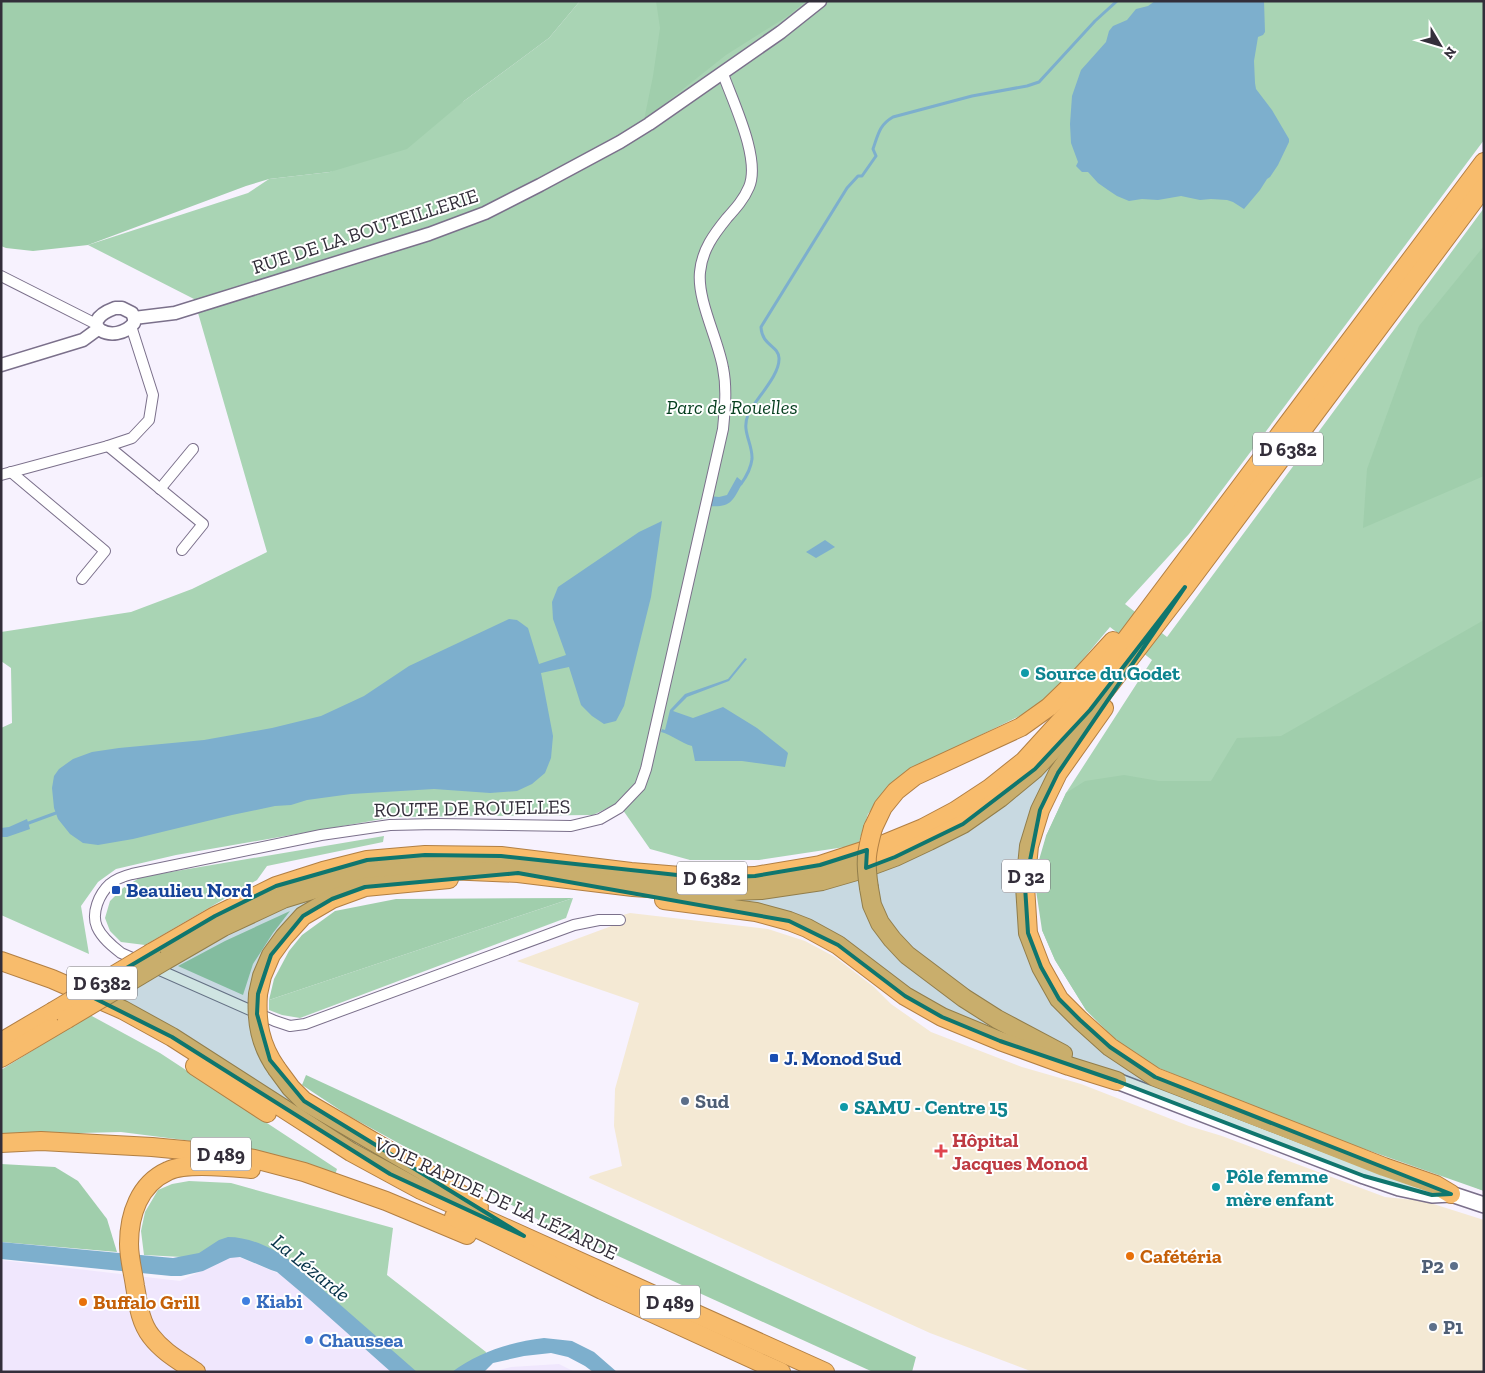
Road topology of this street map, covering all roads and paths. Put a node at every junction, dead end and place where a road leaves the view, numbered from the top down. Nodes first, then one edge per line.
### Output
1 (820, 1) edge
2 (723, 74) junction
3 (1484, 162) edge
4 (1484, 188) edge
5 (1, 276) edge
6 (133, 322) junction
7 (97, 326) junction
8 (1, 364) edge
9 (108, 446) junction
10 (193, 449) dead end
11 (6, 474) edge
12 (160, 489) junction
13 (182, 550) dead end
14 (82, 579) dead end
15 (1181, 580) junction
16 (513, 873) junction
17 (620, 920) dead end
18 (159, 957) junction
19 (1, 961) edge
20 (1, 972) edge
21 (60, 1016) junction
22 (1, 1042) edge
23 (1, 1058) edge
24 (1117, 1081) junction
25 (1, 1143) edge
26 (1451, 1194) junction
27 (386, 1201) junction
28 (1484, 1205) edge
29 (524, 1236) junction
30 (602, 1290) junction
31 (823, 1370) edge
32 (196, 1372) edge
33 (781, 1372) edge

1 - 2 street, RUE DE LA BOUTEILLERIE
2 - 6 street, RUE DE LA BOUTEILLERIE
2 - 17 street, ROUTE DE ROUELLES
3 - 15 highway, D 6382
4 - 15 highway, D 6382
5 - 7 street
6 - 7 street
6 - 7 street
6 - 9 street
7 - 8 street
9 - 11 street
9 - 12 street
10 - 12 street
11 - 14 street
12 - 13 street
15 - 16 highway, D 6382
15 - 18 highway, D 6382
15 - 24 highway, D 32, bridge
15 - 26 highway, D 32
16 - 18 highway, D 6382
16 - 24 highway
16 - 29 highway, bridge
18 - 21 highway, D 6382, bridge
19 - 29 highway, VOIE RAPIDE DE LA LÉZARDE / D 489
20 - 30 highway, VOIE RAPIDE DE LA LÉZARDE / D 489
21 - 22 highway, D 6382
21 - 23 highway, D 6382
24 - 26 main road, D 32
25 - 27 highway, D 489
26 - 28 main road, D 32
27 - 30 highway, D 489
27 - 32 highway
29 - 31 highway, VOIE RAPIDE DE LA LÉZARDE / D 489
30 - 33 highway, VOIE RAPIDE DE LA LÉZARDE / D 489

